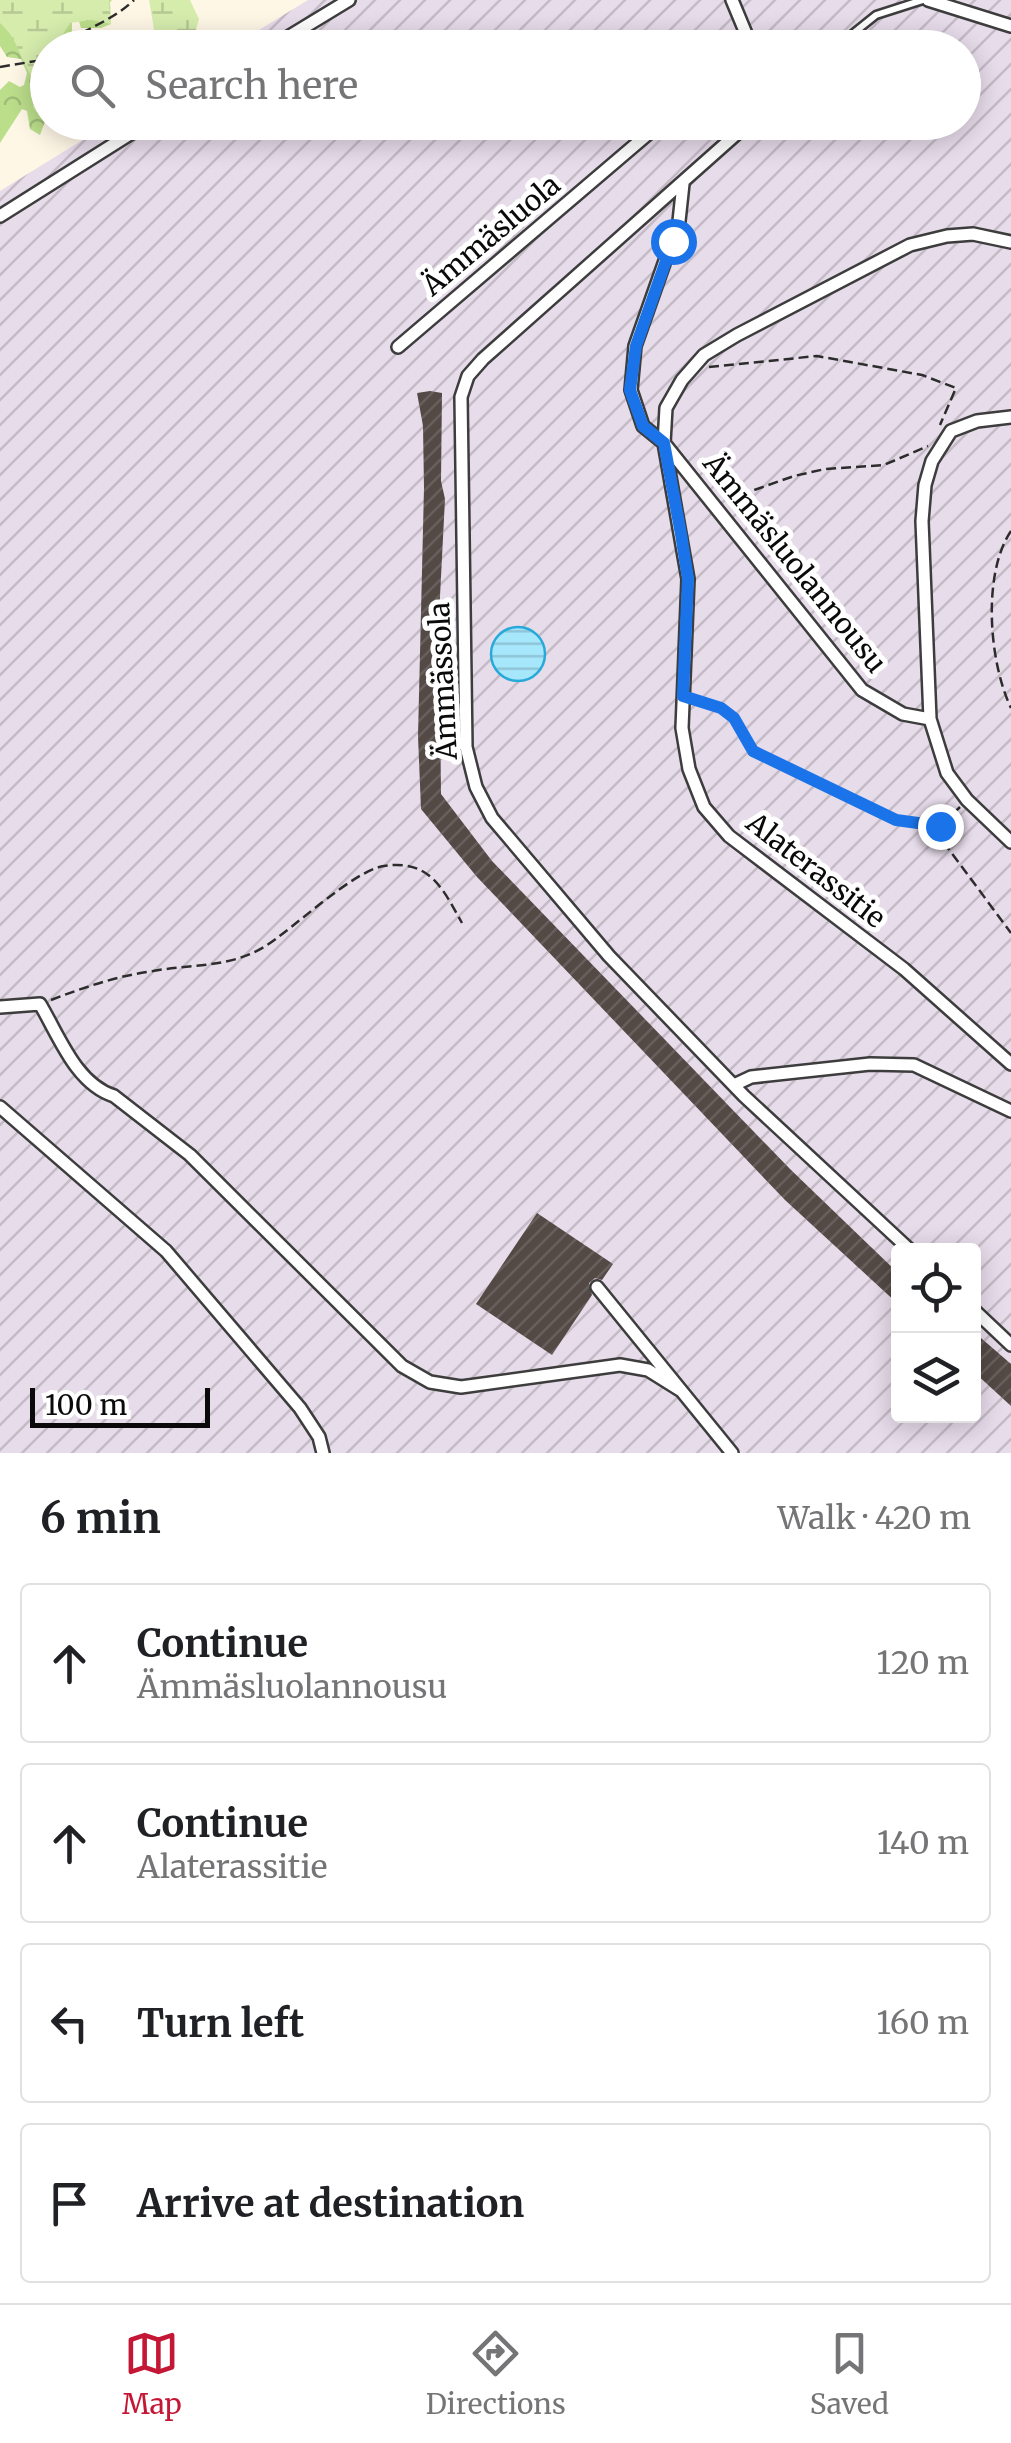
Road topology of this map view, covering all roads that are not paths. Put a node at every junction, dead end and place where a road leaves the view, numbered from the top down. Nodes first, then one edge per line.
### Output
1 (350, 0) edge
2 (732, 0) edge
3 (925, 0) edge
4 (1011, 26) edge
5 (300, 30) edge
6 (744, 30) edge
7 (857, 30) edge
8 (120, 140) edge
9 (641, 140) edge
10 (731, 140) edge
11 (683, 184) junction
12 (0, 216) edge
13 (1011, 242) edge
14 (398, 347) dead end
15 (1011, 416) edge
16 (664, 443) junction
17 (930, 720) junction
18 (1011, 842) edge
19 (0, 1008) edge
20 (1011, 1064) edge
21 (734, 1085) junction
22 (0, 1107) edge
23 (1011, 1111) edge
24 (903, 1243) edge
25 (597, 1287) dead end
26 (981, 1317) edge
27 (1011, 1345) edge
28 (680, 1390) junction
29 (323, 1453) edge
30 (732, 1453) edge

1 - 5 street
2 - 6 street
3 - 4 street
3 - 7 lane
8 - 12 street
9 - 14 street, Ämmäsluola
10 - 11 street, Ämmässola
11 - 16 street, Ämmäsluolannousu
11 - 21 street, Ämmässola
13 - 16 street, Alaterassitie
15 - 17 street
16 - 17 street, Ämmäsluolannousu
16 - 20 street, Alaterassitie
17 - 18 street
19 - 28 street
21 - 23 street
21 - 24 street, Ämmässola
22 - 29 street
25 - 28 street
26 - 27 street
28 - 30 street

